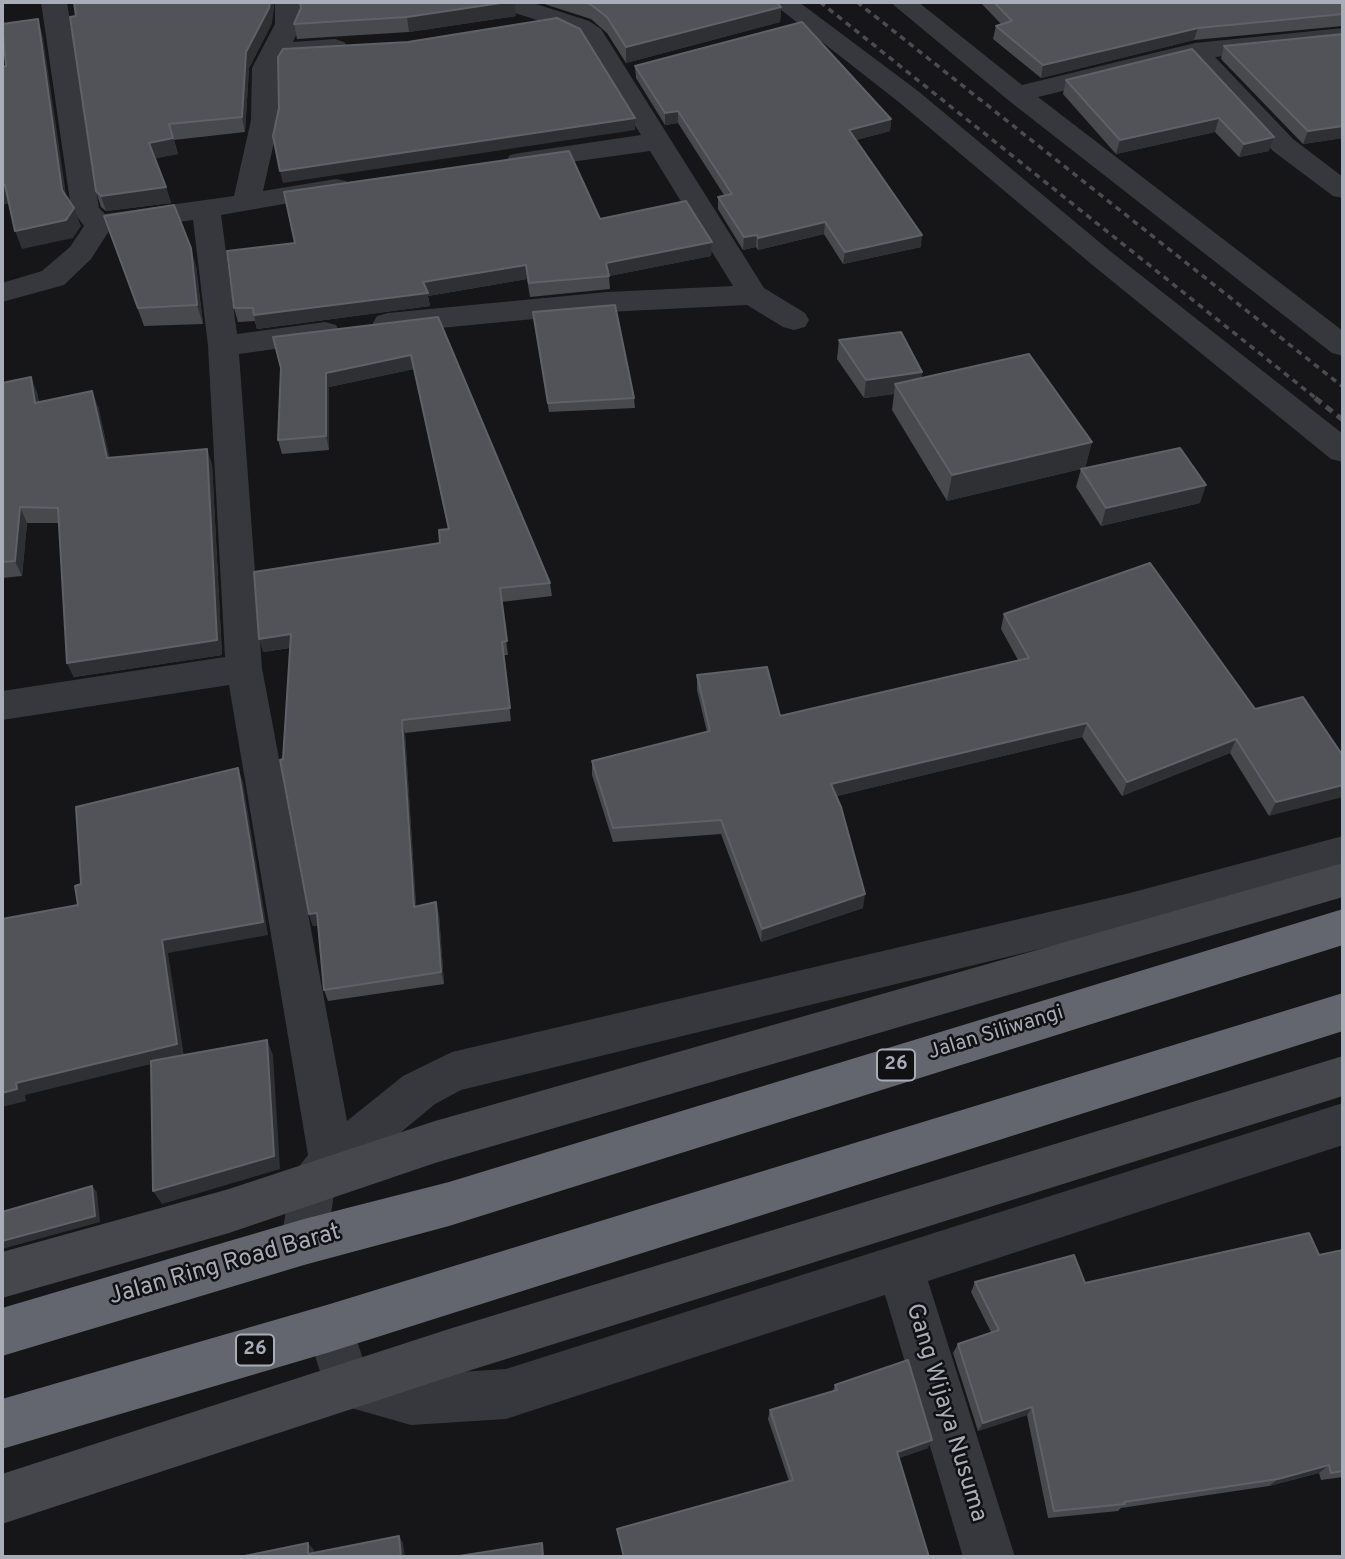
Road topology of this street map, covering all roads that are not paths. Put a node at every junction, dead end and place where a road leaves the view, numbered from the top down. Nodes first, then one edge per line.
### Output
1 (54, 2) edge
2 (287, 2) edge
3 (514, 2) edge
4 (783, 2) edge
5 (903, 2) edge
6 (559, 20) junction
7 (509, 28) edge
8 (1343, 36) edge
9 (359, 46) edge
10 (276, 51) junction
11 (1195, 51) junction
12 (1017, 94) junction
13 (660, 141) junction
14 (494, 164) edge
15 (356, 184) edge
16 (1343, 190) edge
17 (247, 200) junction
18 (206, 207) junction
19 (100, 223) junction
20 (2, 293) edge
21 (753, 295) junction
22 (794, 320) dead end
23 (223, 346) junction
24 (1343, 346) edge
25 (1343, 451) edge
26 (244, 668) junction
27 (2, 706) edge
28 (1343, 853) edge
29 (1343, 880) edge
30 (1343, 927) edge
31 (1343, 1012) edge
32 (1343, 1076) edge
33 (1343, 1124) edge
34 (322, 1172) junction
35 (449, 1204) joint
36 (304, 1242) junction
37 (901, 1269) junction
38 (2, 1275) edge
39 (330, 1328) junction
40 (2, 1332) edge
41 (347, 1385) junction
42 (2, 1424) edge
43 (2, 1499) edge
44 (989, 1557) edge

1 - 19 street
2 - 10 street
3 - 6 street
4 - 25 street
5 - 12 street
6 - 7 street
6 - 13 street
8 - 11 street
9 - 10 street
10 - 17 street
11 - 12 street
11 - 16 street
12 - 24 street
13 - 14 street
13 - 21 street
15 - 17 street
17 - 18 street
18 - 19 street
18 - 23 street
19 - 20 street
21 - 22 street
21 - 23 street
23 - 26 street
26 - 27 street
26 - 34 street
28 - 34 street
29 - 34 street
30 - 35 highway, Jalan Siliwangi / 26
31 - 39 highway, 26
32 - 41 street
33 - 37 street
34 - 36 street
34 - 38 street
35 - 36 highway, Jalan Ring Road Barat / 26
36 - 40 highway, Jalan Ring Road Barat / 26
37 - 41 street
37 - 44 street, Gang Wijaya Nusuma
39 - 41 street
39 - 42 highway, 26
41 - 43 street

